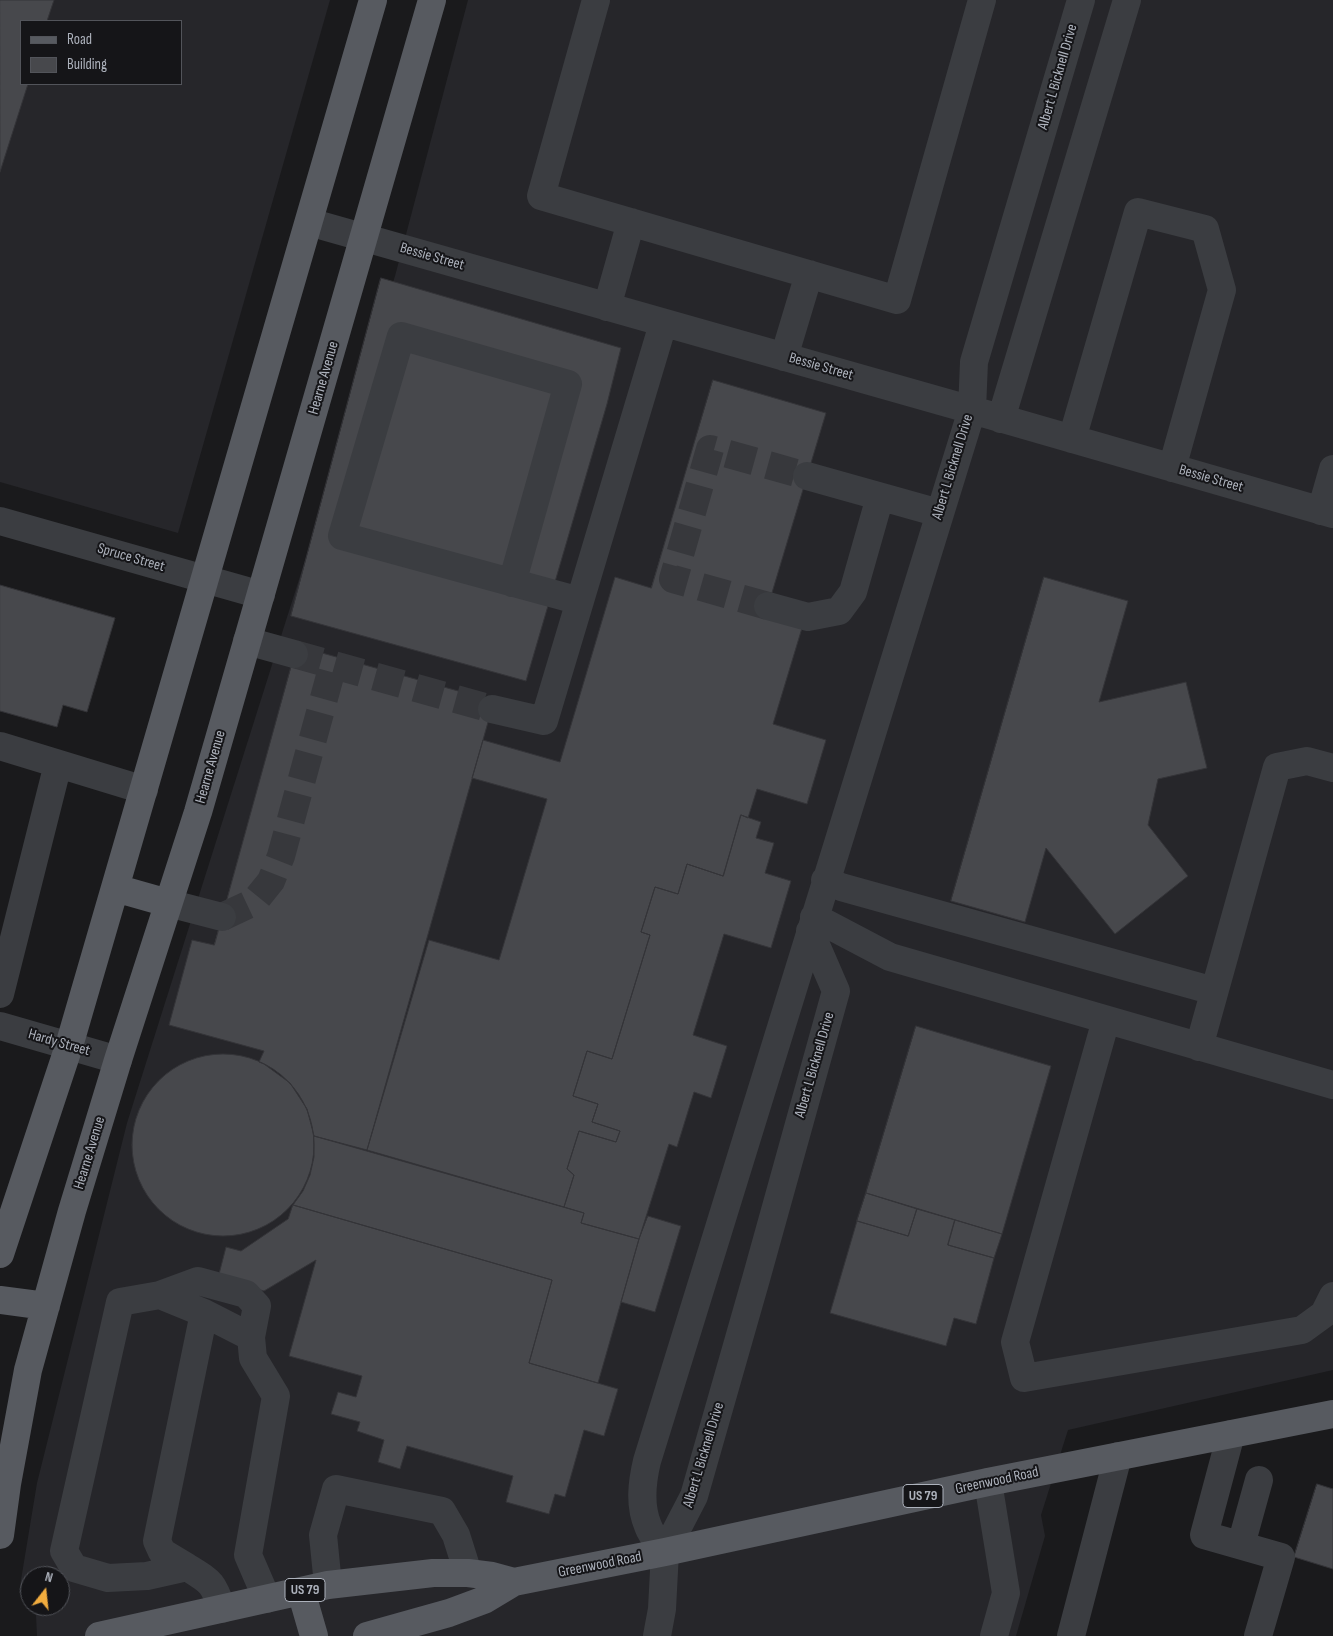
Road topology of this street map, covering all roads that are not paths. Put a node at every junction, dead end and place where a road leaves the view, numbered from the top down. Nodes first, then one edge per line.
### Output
1 (373, 0) edge
2 (432, 0) edge
3 (596, 0) edge
4 (982, 0) edge
5 (1081, 0) edge
6 (1127, 0) edge
7 (309, 222) junction
8 (631, 222) junction
9 (364, 238) junction
10 (809, 274) junction
11 (607, 307) junction
12 (664, 324) junction
13 (784, 357) junction
14 (972, 410) junction
15 (1000, 418) junction
16 (1072, 439) junction
17 (1172, 468) junction
18 (1333, 470) edge
19 (808, 476) tunnel mouth
20 (880, 497) junction
21 (939, 513) junction
22 (1327, 513) edge
23 (0, 521) edge
24 (206, 579) junction
25 (512, 583) junction
26 (261, 595) junction
27 (580, 601) junction
28 (768, 606) tunnel mouth
29 (247, 641) junction
30 (294, 654) tunnel mouth
31 (492, 709) tunnel mouth
32 (0, 746) edge
33 (58, 764) junction
34 (1333, 768) edge
35 (144, 790) junction
36 (825, 880) junction
37 (115, 888) junction
38 (168, 903) junction
39 (222, 917) tunnel mouth
40 (812, 924) junction
41 (1214, 991) junction
42 (0, 994) edge
43 (1106, 1020) junction
44 (0, 1026) edge
45 (69, 1046) junction
46 (1199, 1047) junction
47 (118, 1060) junction
48 (1333, 1085) edge
49 (0, 1254) edge
50 (160, 1296) junction
51 (1333, 1296) edge
52 (0, 1300) edge
53 (46, 1306) junction
54 (204, 1313) junction
55 (251, 1337) junction
56 (1333, 1414) edge
57 (1231, 1434) junction
58 (1118, 1456) junction
59 (1259, 1480) dead end
60 (988, 1482) junction
61 (0, 1535) edge
62 (1241, 1545) junction
63 (665, 1552) junction
64 (187, 1567) junction
65 (468, 1573) junction
66 (514, 1582) junction
67 (328, 1585) junction
68 (301, 1591) junction
69 (267, 1599) junction
70 (222, 1609) junction
71 (99, 1636) edge
72 (314, 1636) edge
73 (367, 1636) edge
74 (657, 1636) edge
75 (994, 1636) edge
76 (1071, 1636) edge
77 (1258, 1636) edge

1 - 7 main road
2 - 9 main road, Hearne Avenue
3 - 8 street
4 - 10 street
5 - 14 street, Albert L Bicknell Drive
6 - 15 street
7 - 9 street, Bessie Street
7 - 24 main road
8 - 10 street
8 - 11 street
9 - 11 street, Bessie Street
9 - 26 main road, Hearne Avenue
10 - 13 street
11 - 12 street, Bessie Street
12 - 13 street, Bessie Street
12 - 27 street
13 - 14 street, Bessie Street
14 - 15 street, Bessie Street
14 - 21 street, Albert L Bicknell Drive
15 - 16 street, Bessie Street
16 - 17 street, Bessie Street
16 - 17 street
17 - 22 street, Bessie Street
18 - 22 street
19 - 20 street
20 - 21 street
20 - 28 street
21 - 36 street, Albert L Bicknell Drive
23 - 24 street, Spruce Street
24 - 26 street, Spruce Street
24 - 35 main road
25 - 25 street
25 - 27 street
26 - 29 main road, Hearne Avenue
27 - 31 street
29 - 30 street
29 - 38 main road, Hearne Avenue
32 - 33 street
33 - 35 street
33 - 42 street
34 - 41 street
35 - 37 main road
36 - 40 street, Albert L Bicknell Drive
36 - 41 street
37 - 38 main road
37 - 45 main road
38 - 39 street
38 - 47 main road, Hearne Avenue
40 - 43 street
40 - 63 street, Albert L Bicknell Drive
40 - 63 street, Albert L Bicknell Drive
41 - 46 street
43 - 46 street
43 - 51 street
44 - 45 street, Hardy Street
45 - 47 street, Hardy Street
45 - 49 main road
46 - 48 street
47 - 53 main road, Hearne Avenue
50 - 54 street
50 - 55 street
50 - 64 street
52 - 53 main road
53 - 61 main road, Hearne Avenue
54 - 55 street
54 - 64 street
55 - 69 street
56 - 57 main road, Greenwood Road / US 79
57 - 58 main road, Greenwood Road / US 79
57 - 62 street
58 - 60 main road, Greenwood Road / US 79
58 - 76 street
59 - 62 street
60 - 63 main road, Greenwood Road / US 79
60 - 75 street
62 - 77 street
63 - 66 main road, Greenwood Road / US 79
63 - 74 street
64 - 70 street
65 - 66 main road, Greenwood Road / US 79
65 - 67 main road, Greenwood Road / US 79
65 - 67 street
66 - 73 main road, Greenwood Road / US 79
67 - 68 main road, Greenwood Road / US 79
68 - 69 main road, Greenwood Road / US 79
68 - 72 main road
69 - 70 main road, Greenwood Road / US 79
70 - 71 main road, Greenwood Road / US 79

